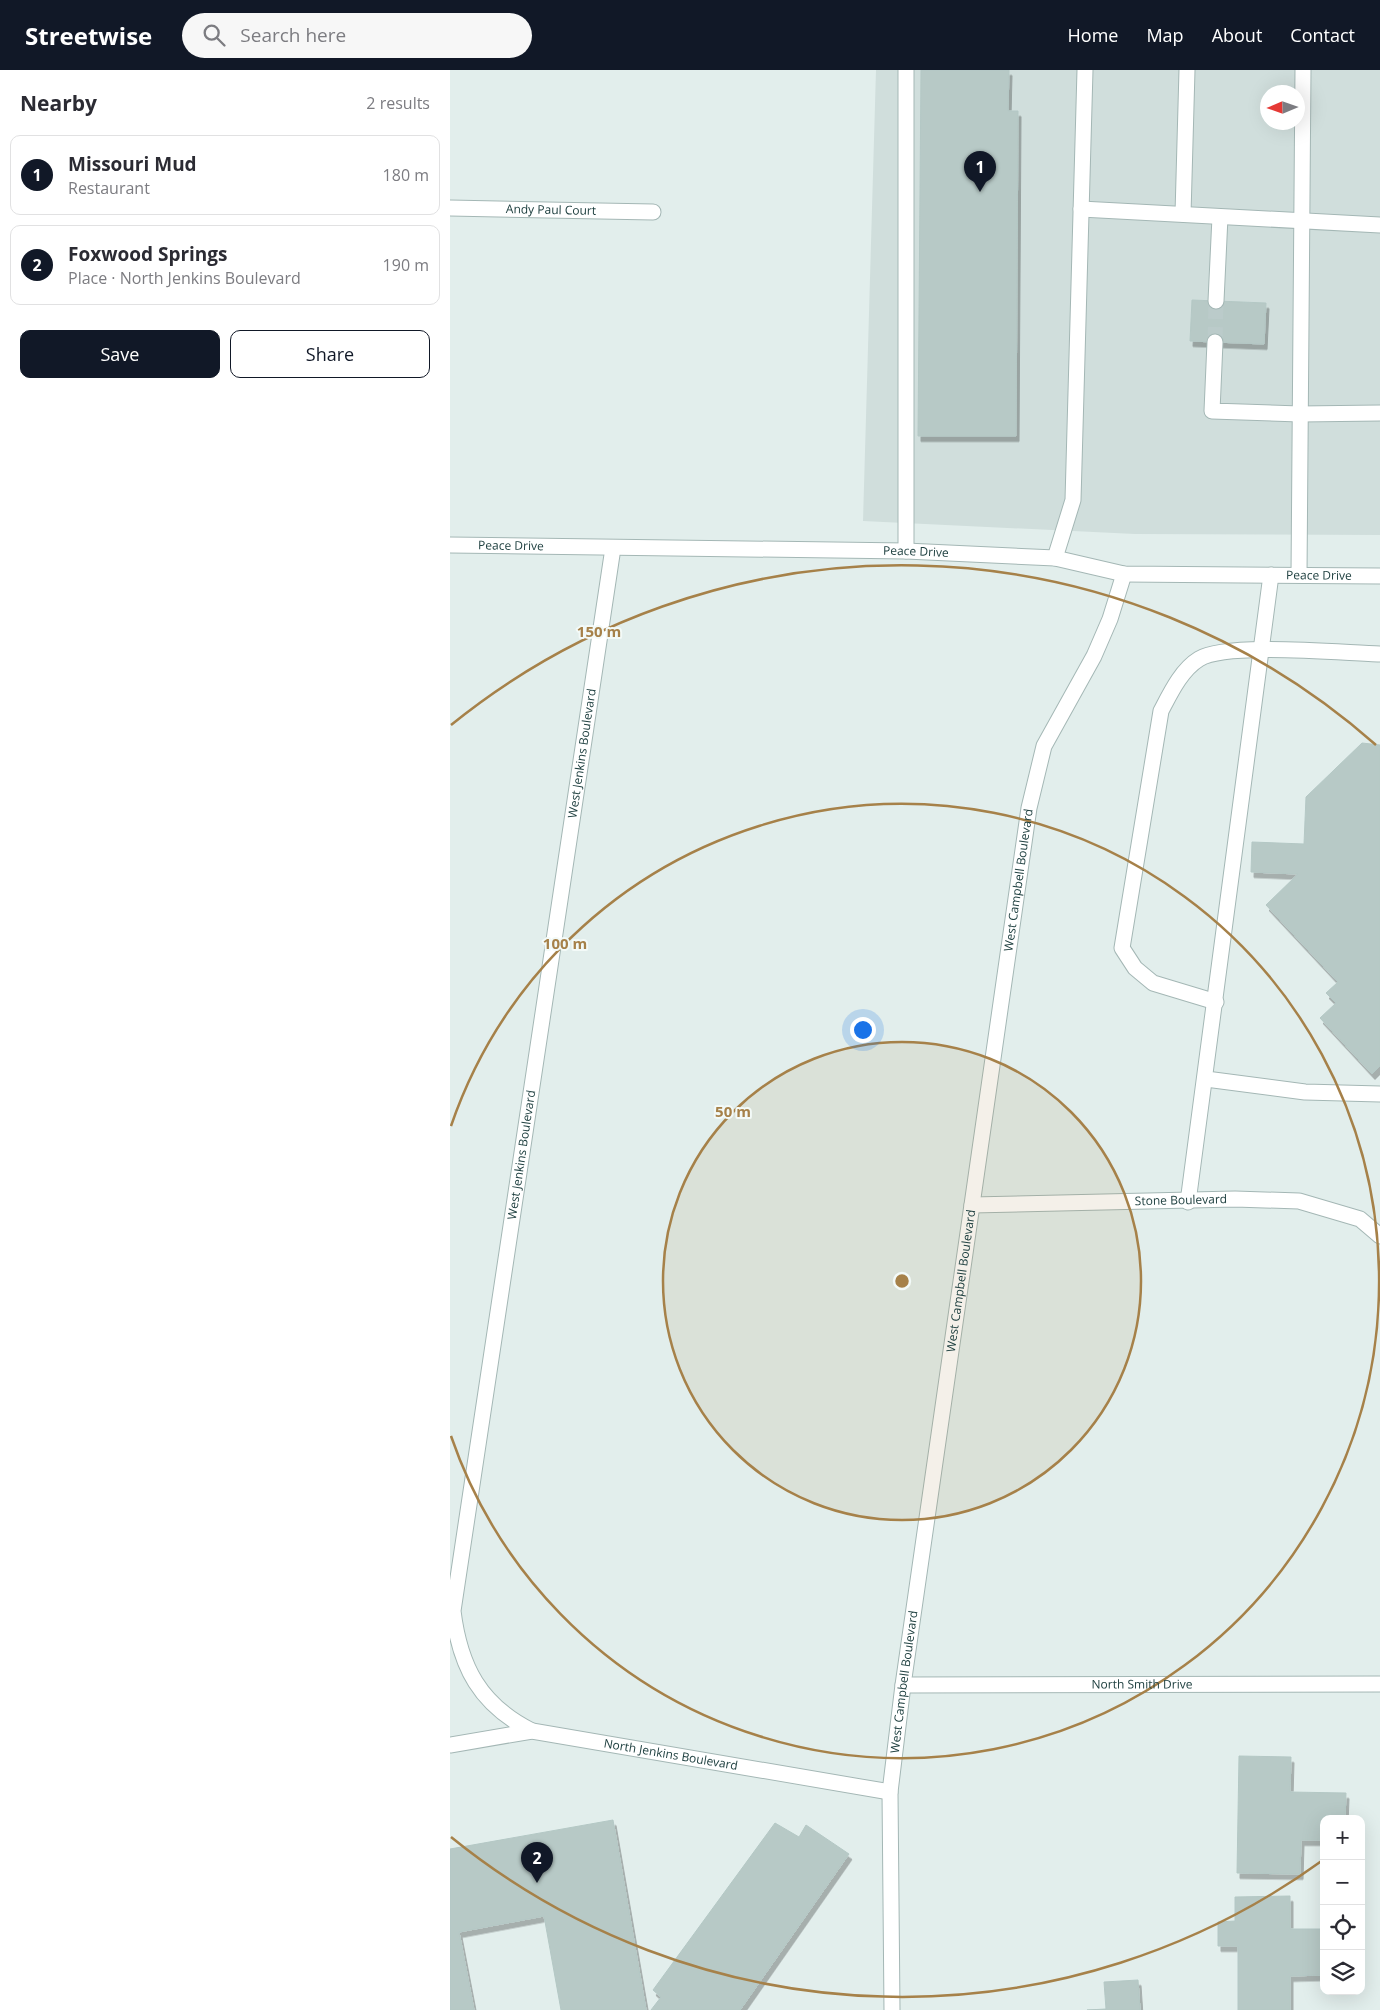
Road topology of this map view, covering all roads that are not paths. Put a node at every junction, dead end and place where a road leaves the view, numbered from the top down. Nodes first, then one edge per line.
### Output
1 (906, 70) edge
2 (1085, 70) edge
3 (1187, 70) edge
4 (1302, 70) edge
5 (450, 208) edge
6 (1081, 209) junction
7 (653, 212) dead end
8 (1183, 214) junction
9 (1220, 217) junction
10 (1302, 222) junction
11 (1380, 225) edge
12 (1216, 301) tunnel mouth
13 (1215, 342) tunnel mouth
14 (1300, 414) junction
15 (1380, 414) edge
16 (450, 545) edge
17 (612, 548) junction
18 (906, 551) junction
19 (1055, 558) junction
20 (1124, 574) junction
21 (1271, 575) junction
22 (1298, 575) junction
23 (1380, 576) edge
24 (1260, 650) junction
25 (1380, 654) edge
26 (1216, 1002) junction
27 (1206, 1079) junction
28 (1380, 1094) edge
29 (1188, 1202) junction
30 (972, 1205) junction
31 (1380, 1236) edge
32 (903, 1684) junction
33 (1380, 1684) edge
34 (532, 1731) junction
35 (450, 1745) edge
36 (890, 1792) junction
37 (892, 2010) edge

1 - 18 street
2 - 6 street
3 - 8 street
4 - 10 street
5 - 7 street, Andy Paul Court
6 - 8 street
6 - 19 street
8 - 9 street
9 - 10 street
9 - 12 street
10 - 11 street
10 - 14 street
13 - 14 street
14 - 15 street
14 - 22 street
16 - 17 street, Peace Drive
17 - 18 street, Peace Drive
17 - 34 street, West Jenkins Boulevard
18 - 19 street, Peace Drive
19 - 20 street, Peace Drive
20 - 21 street, Peace Drive
20 - 30 street, West Campbell Boulevard
21 - 22 street, Peace Drive
21 - 24 street
22 - 23 street, Peace Drive
24 - 25 street
24 - 26 street
24 - 26 street
26 - 27 street
27 - 28 street
27 - 29 street
29 - 30 street, Stone Boulevard
29 - 31 street, Stone Boulevard
30 - 32 street, West Campbell Boulevard
32 - 33 street, North Smith Drive
32 - 36 street, West Campbell Boulevard
34 - 35 street, North Jenkins Boulevard
34 - 36 street, North Jenkins Boulevard
36 - 37 street, West Campbell Boulevard

